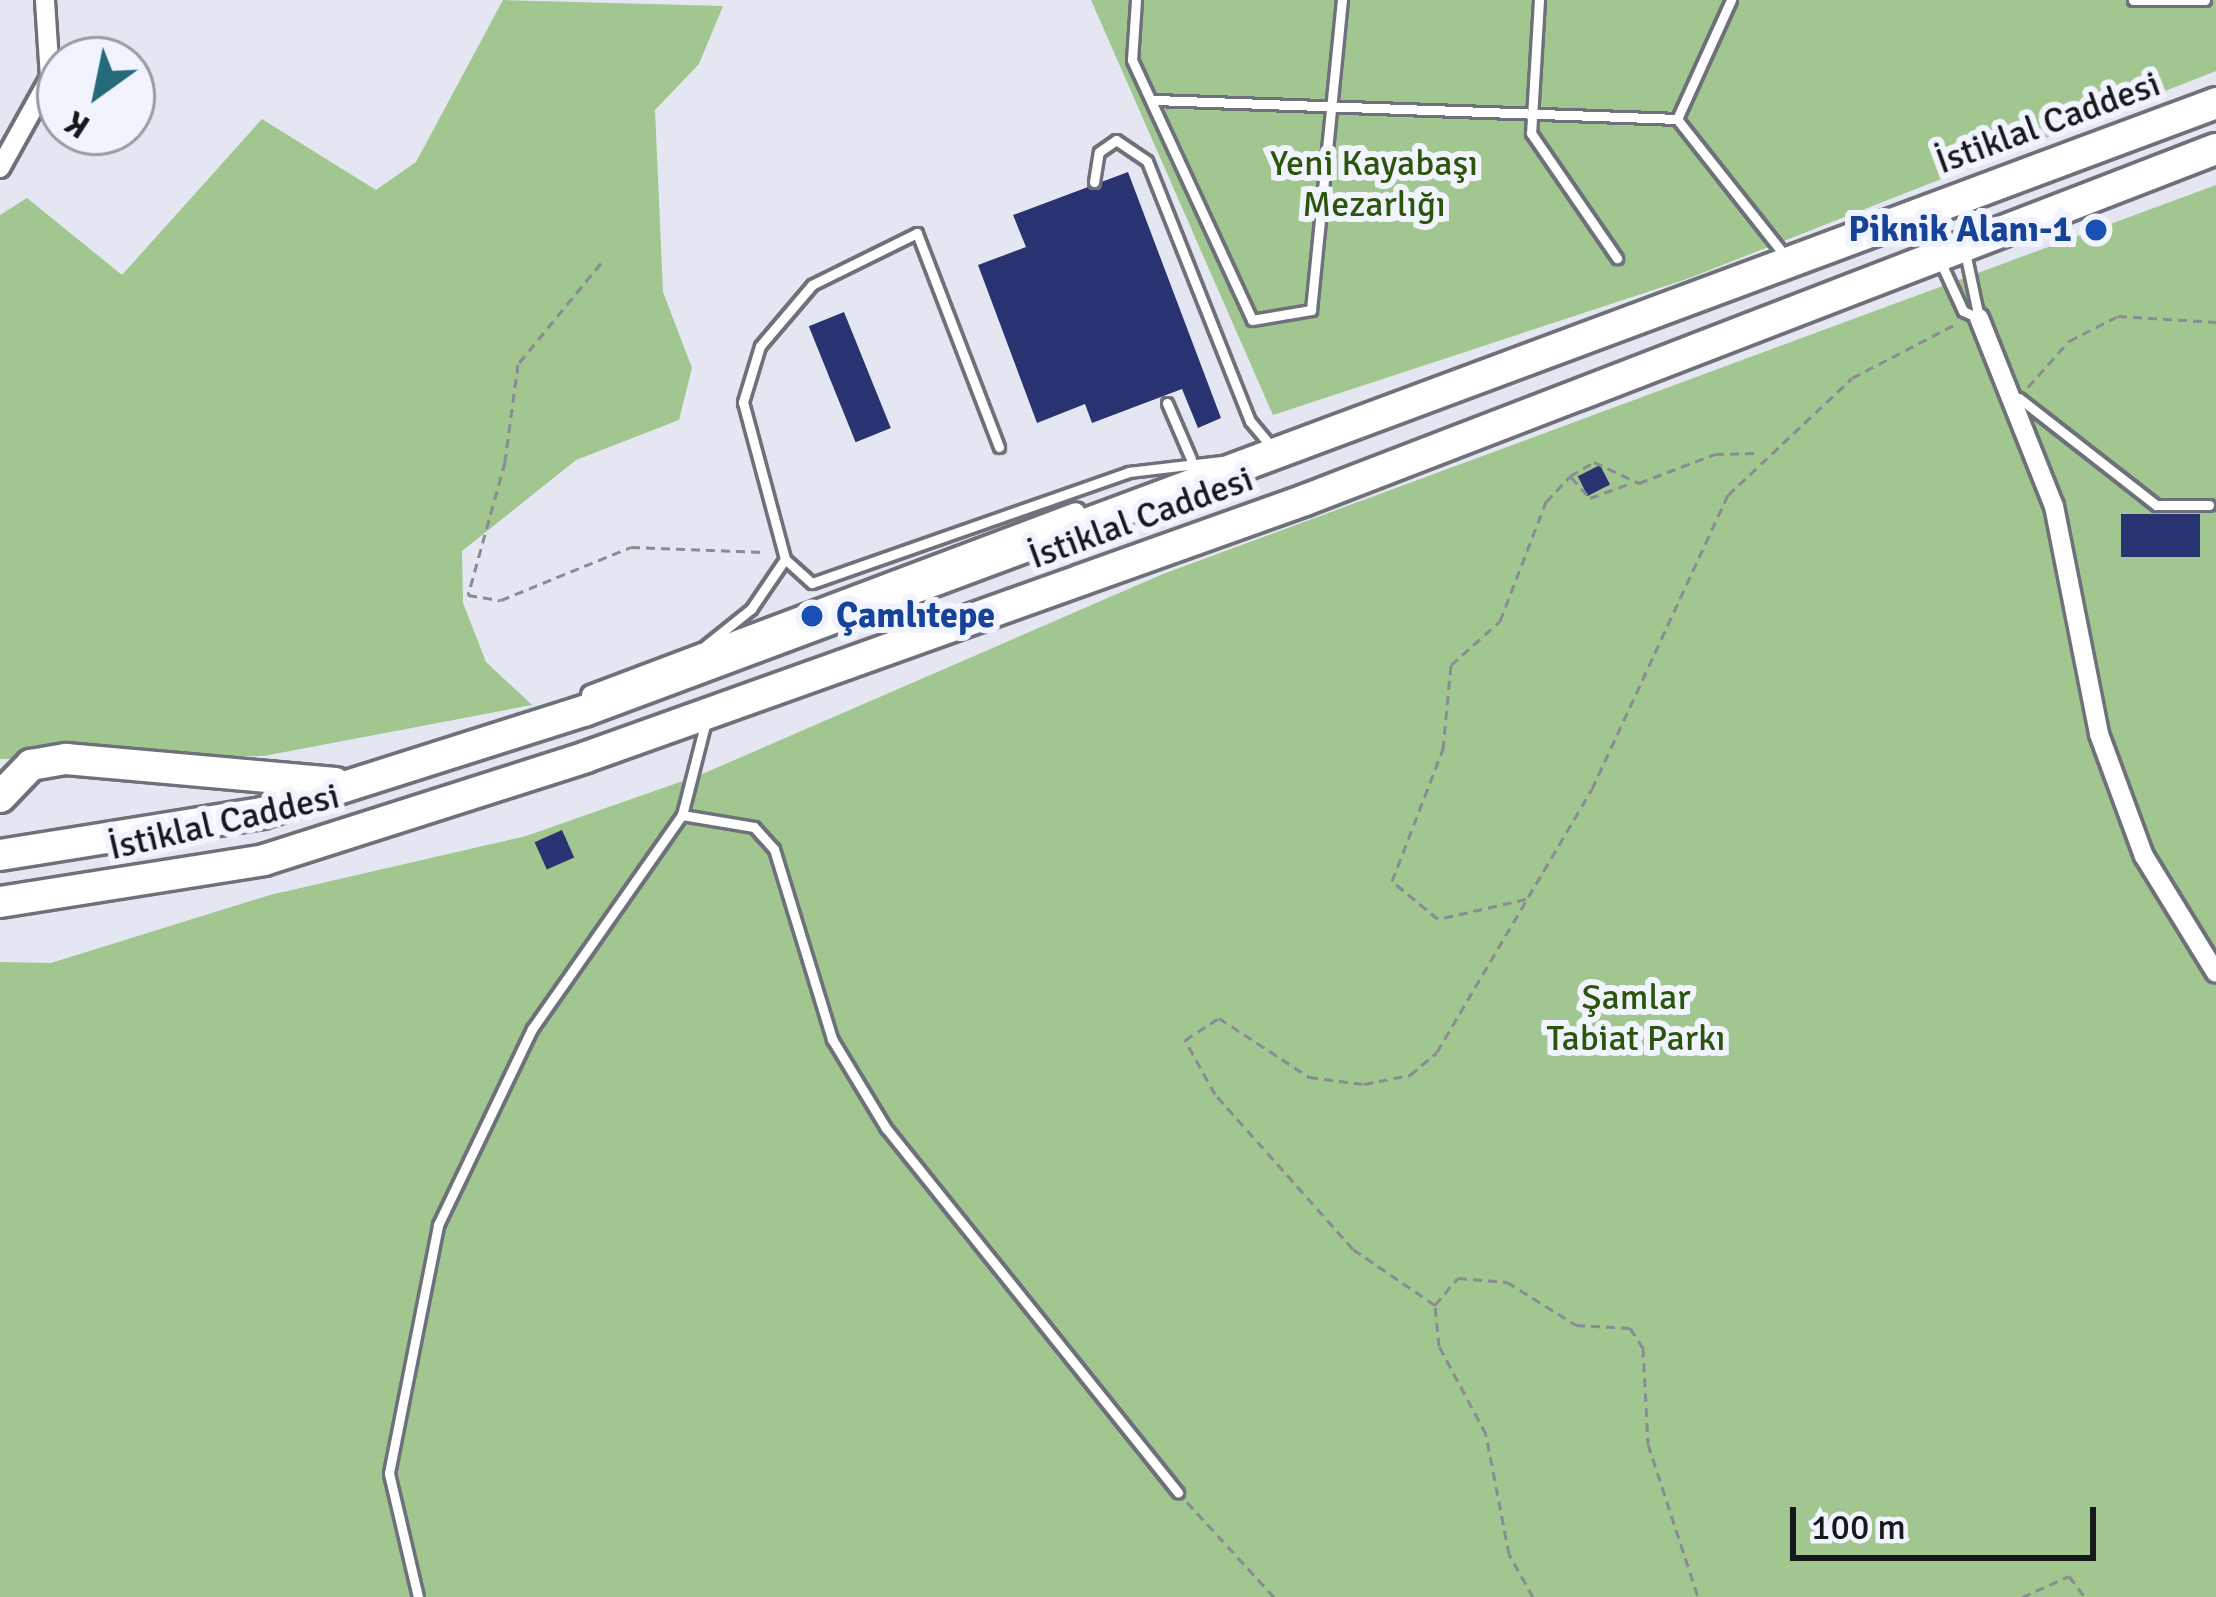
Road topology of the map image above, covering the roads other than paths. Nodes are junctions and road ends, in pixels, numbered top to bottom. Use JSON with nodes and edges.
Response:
{"nodes":[{"id":1,"x":45,"y":0,"type":"edge"},
{"id":2,"x":1136,"y":0,"type":"edge"},
{"id":3,"x":1342,"y":0,"type":"edge"},
{"id":4,"x":1539,"y":0,"type":"edge"},
{"id":5,"x":1731,"y":0,"type":"edge"},
{"id":6,"x":2133,"y":0,"type":"edge"},
{"id":7,"x":2205,"y":0,"type":"edge"},
{"id":8,"x":1155,"y":100,"type":"junction"},
{"id":9,"x":2216,"y":103,"type":"edge"},
{"id":10,"x":1331,"y":107,"type":"junction"},
{"id":11,"x":1532,"y":114,"type":"junction"},
{"id":12,"x":1677,"y":119,"type":"junction"},
{"id":13,"x":2216,"y":149,"type":"edge"},
{"id":14,"x":0,"y":168,"type":"edge"},
{"id":15,"x":1094,"y":182,"type":"dead end"},
{"id":16,"x":1952,"y":256,"type":"junction"},
{"id":17,"x":1617,"y":257,"type":"dead end"},
{"id":18,"x":1789,"y":261,"type":"junction"},
{"id":19,"x":1979,"y":318,"type":"junction"},
{"id":20,"x":2019,"y":398,"type":"junction"},
{"id":21,"x":1167,"y":404,"type":"dead end"},
{"id":22,"x":999,"y":447,"type":"dead end"},
{"id":23,"x":1288,"y":453,"type":"junction"},
{"id":24,"x":1191,"y":459,"type":"junction"},
{"id":25,"x":1234,"y":462,"type":"junction"},
{"id":26,"x":2209,"y":505,"type":"dead end"},
{"id":27,"x":785,"y":559,"type":"junction"},
{"id":28,"x":706,"y":645,"type":"junction"},
{"id":29,"x":706,"y":716,"type":"junction"},
{"id":30,"x":514,"y":733,"type":"junction"},
{"id":31,"x":353,"y":785,"type":"junction"},
{"id":32,"x":0,"y":797,"type":"edge"},
{"id":33,"x":682,"y":815,"type":"junction"},
{"id":34,"x":0,"y":855,"type":"edge"},
{"id":35,"x":2,"y":892,"type":"edge"},
{"id":36,"x":2216,"y":973,"type":"edge"},
{"id":37,"x":1178,"y":1492,"type":"road end"},
{"id":38,"x":418,"y":1597,"type":"edge"}],
"edges":[{"from":1,"to":14,"type":"street"},
{"from":2,"to":8,"type":"lane"},
{"from":3,"to":10,"type":"lane"},
{"from":4,"to":11,"type":"lane"},
{"from":5,"to":12,"type":"lane"},
{"from":6,"to":7,"type":"lane"},
{"from":8,"to":10,"type":"lane"},
{"from":8,"to":10,"type":"lane"},
{"from":9,"to":18,"type":"main road","name":"İstiklal Caddesi"},
{"from":10,"to":11,"type":"lane"},
{"from":11,"to":12,"type":"lane"},
{"from":11,"to":17,"type":"lane"},
{"from":12,"to":18,"type":"lane"},
{"from":13,"to":16,"type":"main road","name":"İstiklal Caddesi"},
{"from":15,"to":23,"type":"lane"},
{"from":16,"to":19,"type":"lane"},
{"from":16,"to":19,"type":"lane"},
{"from":16,"to":29,"type":"main road","name":"İstiklal Caddesi"},
{"from":18,"to":23,"type":"main road","name":"İstiklal Caddesi"},
{"from":19,"to":20,"type":"street"},
{"from":20,"to":26,"type":"lane"},
{"from":20,"to":36,"type":"street"},
{"from":21,"to":24,"type":"lane"},
{"from":22,"to":27,"type":"lane"},
{"from":23,"to":25,"type":"street"},
{"from":23,"to":30,"type":"main road","name":"İstiklal Caddesi"},
{"from":24,"to":25,"type":"lane"},
{"from":24,"to":27,"type":"lane"},
{"from":25,"to":28,"type":"street"},
{"from":27,"to":28,"type":"lane"},
{"from":28,"to":30,"type":"street"},
{"from":29,"to":33,"type":"lane"},
{"from":29,"to":35,"type":"main road","name":"İstiklal Caddesi"},
{"from":30,"to":31,"type":"main road","name":"İstiklal Caddesi"},
{"from":31,"to":32,"type":"main road"},
{"from":31,"to":34,"type":"main road","name":"İstiklal Caddesi"},
{"from":33,"to":37,"type":"lane"},
{"from":33,"to":38,"type":"lane"}]}
